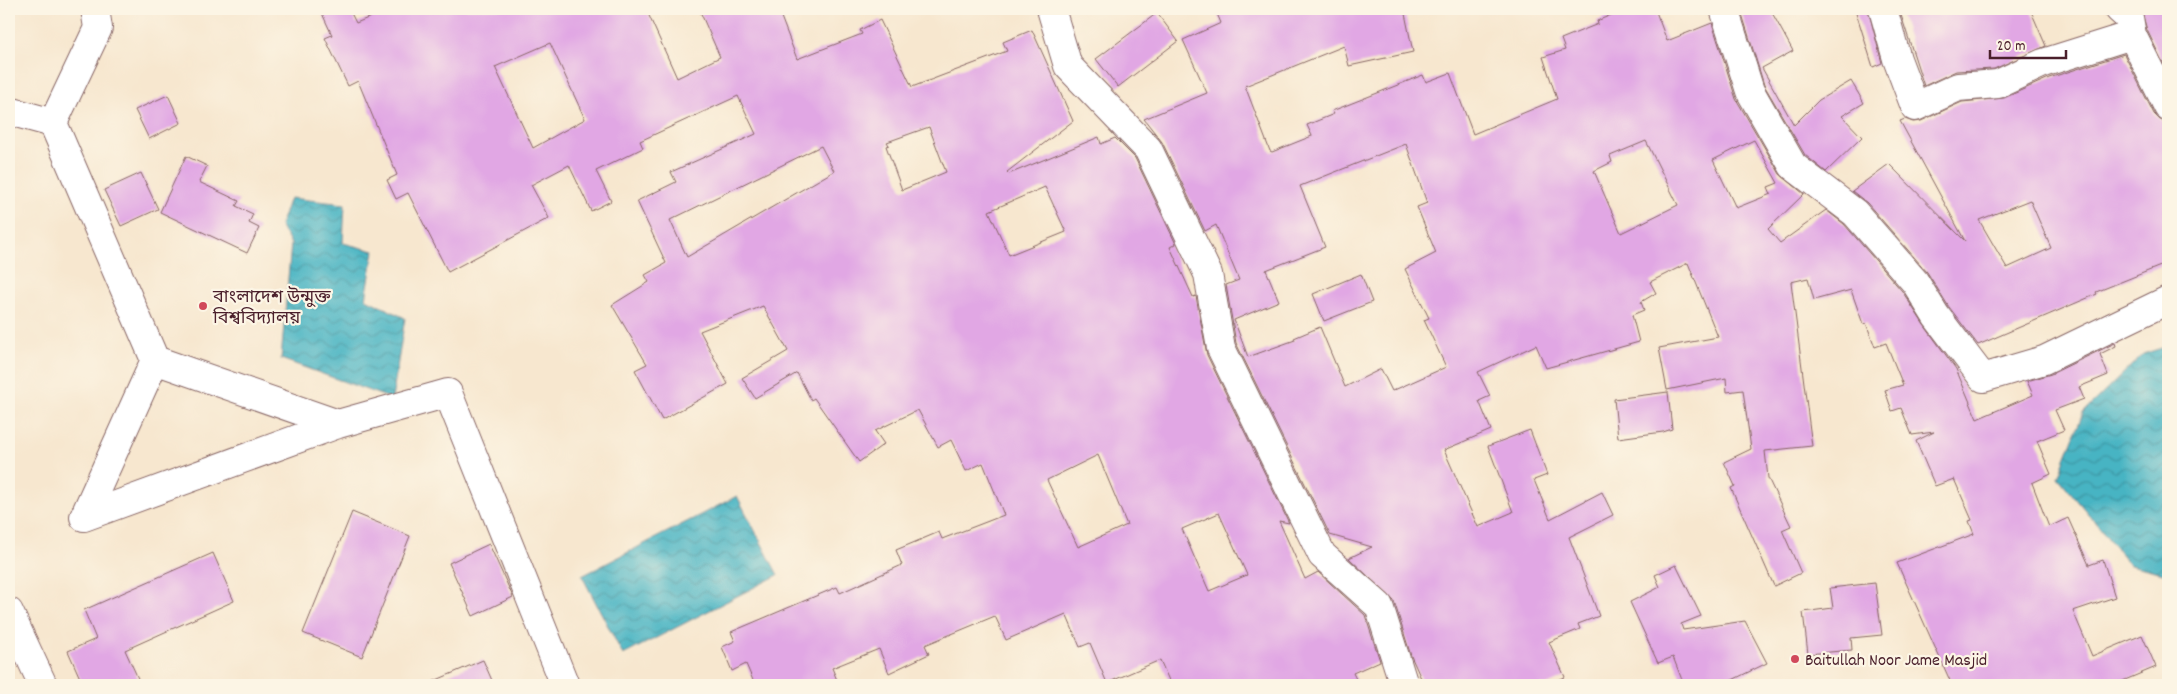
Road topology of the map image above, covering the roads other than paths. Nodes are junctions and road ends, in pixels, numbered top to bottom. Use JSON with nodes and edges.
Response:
{"nodes":[{"id":1,"x":95,"y":9,"type":"edge"},
{"id":2,"x":1051,"y":9,"type":"edge"},
{"id":3,"x":1724,"y":9,"type":"edge"},
{"id":4,"x":1883,"y":9,"type":"edge"},
{"id":5,"x":2119,"y":9,"type":"edge"},
{"id":6,"x":2132,"y":36,"type":"junction"},
{"id":7,"x":2168,"y":107,"type":"edge"},
{"id":8,"x":9,"y":111,"type":"edge"},
{"id":9,"x":53,"y":124,"type":"junction"},
{"id":10,"x":2168,"y":300,"type":"edge"},
{"id":11,"x":155,"y":360,"type":"junction"},
{"id":12,"x":338,"y":424,"type":"junction"},
{"id":13,"x":9,"y":612,"type":"edge"},
{"id":14,"x":43,"y":685,"type":"edge"},
{"id":15,"x":565,"y":685,"type":"edge"},
{"id":16,"x":1404,"y":685,"type":"edge"}],
"edges":[{"from":1,"to":9,"type":"street"},
{"from":2,"to":16,"type":"street"},
{"from":3,"to":10,"type":"street"},
{"from":4,"to":6,"type":"street"},
{"from":5,"to":6,"type":"street"},
{"from":6,"to":7,"type":"street"},
{"from":8,"to":9,"type":"street"},
{"from":9,"to":11,"type":"street"},
{"from":11,"to":12,"type":"street"},
{"from":11,"to":12,"type":"street"},
{"from":12,"to":15,"type":"street"},
{"from":13,"to":14,"type":"street"}]}
